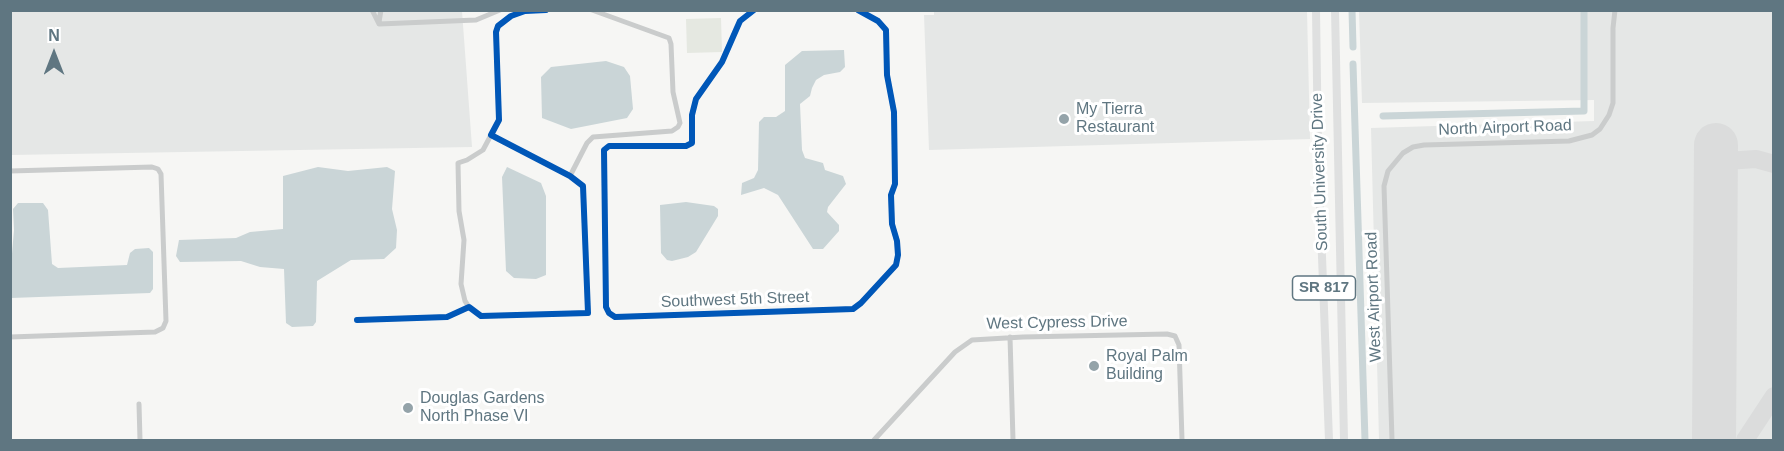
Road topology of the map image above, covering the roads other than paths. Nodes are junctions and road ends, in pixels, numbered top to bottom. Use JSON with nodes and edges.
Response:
{"nodes":[{"id":1,"x":372,"y":10,"type":"edge"},
{"id":2,"x":381,"y":10,"type":"edge"},
{"id":3,"x":500,"y":10,"type":"edge"},
{"id":4,"x":546,"y":10,"type":"edge"},
{"id":5,"x":592,"y":10,"type":"edge"},
{"id":6,"x":754,"y":10,"type":"edge"},
{"id":7,"x":858,"y":10,"type":"edge"},
{"id":8,"x":1316,"y":10,"type":"edge"},
{"id":9,"x":1335,"y":10,"type":"edge"},
{"id":10,"x":1615,"y":10,"type":"edge"},
{"id":11,"x":379,"y":24,"type":"junction"},
{"id":12,"x":491,"y":135,"type":"junction"},
{"id":13,"x":1398,"y":157,"type":"joint"},
{"id":14,"x":10,"y":171,"type":"edge"},
{"id":15,"x":570,"y":177,"type":"junction"},
{"id":16,"x":469,"y":308,"type":"junction"},
{"id":17,"x":357,"y":320,"type":"dead end"},
{"id":18,"x":10,"y":337,"type":"edge"},
{"id":19,"x":1010,"y":337,"type":"junction"},
{"id":20,"x":139,"y":404,"type":"dead end"},
{"id":21,"x":140,"y":441,"type":"edge"},
{"id":22,"x":874,"y":441,"type":"edge"},
{"id":23,"x":1013,"y":441,"type":"edge"},
{"id":24,"x":1182,"y":441,"type":"edge"},
{"id":25,"x":1329,"y":441,"type":"edge"},
{"id":26,"x":1344,"y":441,"type":"edge"},
{"id":27,"x":1392,"y":441,"type":"edge"}],
"edges":[{"from":1,"to":11,"type":"street"},
{"from":2,"to":11,"type":"street"},
{"from":3,"to":11,"type":"street"},
{"from":4,"to":12,"type":"street"},
{"from":5,"to":15,"type":"street"},
{"from":6,"to":7,"type":"street","name":"Southwest 5th Street"},
{"from":8,"to":25,"type":"main road","name":"South University Drive","number":"SR 817"},
{"from":9,"to":26,"type":"main road","name":"South University Drive","number":"SR 817"},
{"from":10,"to":13,"type":"street","name":"North Airport Road"},
{"from":12,"to":15,"type":"street"},
{"from":12,"to":16,"type":"street"},
{"from":13,"to":27,"type":"street","name":"West Airport Road"},
{"from":14,"to":18,"type":"street"},
{"from":15,"to":16,"type":"street"},
{"from":16,"to":17,"type":"street"},
{"from":19,"to":22,"type":"street","name":"West Cypress Drive"},
{"from":19,"to":23,"type":"street"},
{"from":19,"to":24,"type":"street","name":"West Cypress Drive"},
{"from":20,"to":21,"type":"street"}]}
